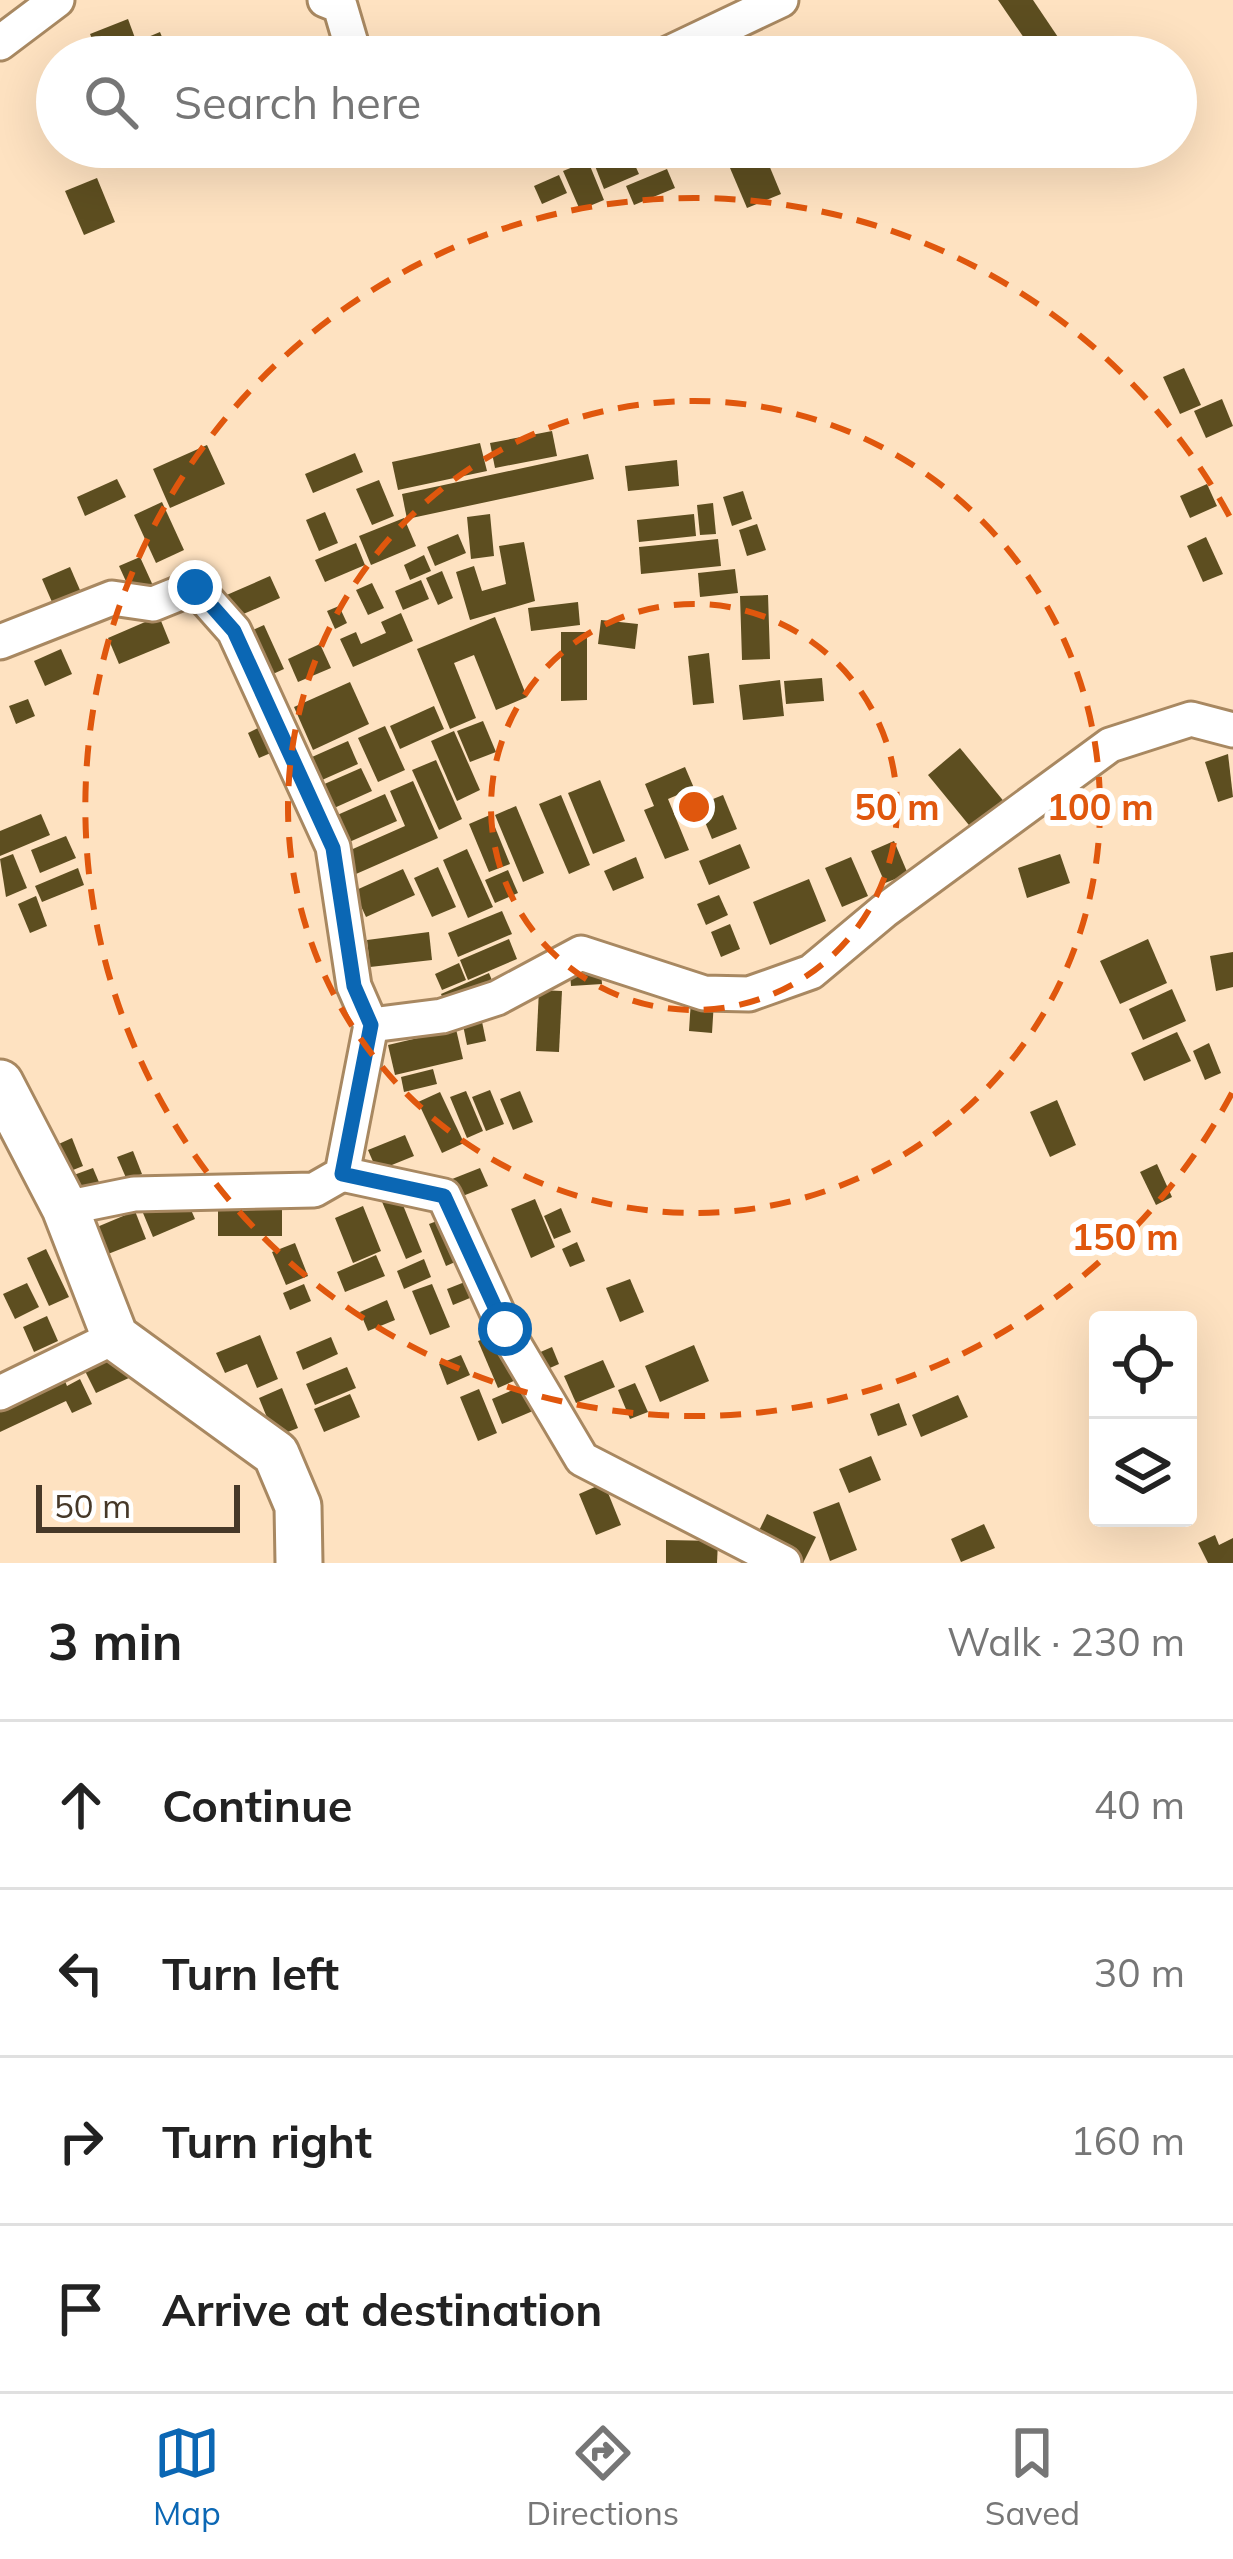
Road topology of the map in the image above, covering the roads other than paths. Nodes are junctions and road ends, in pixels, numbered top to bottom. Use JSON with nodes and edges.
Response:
{"nodes":[{"id":1,"x":57,"y":0,"type":"edge"},
{"id":2,"x":325,"y":0,"type":"edge"},
{"id":3,"x":781,"y":0,"type":"edge"},
{"id":4,"x":349,"y":36,"type":"edge"},
{"id":5,"x":705,"y":36,"type":"edge"},
{"id":6,"x":0,"y":43,"type":"edge"},
{"id":7,"x":0,"y":642,"type":"edge"},
{"id":8,"x":1233,"y":730,"type":"edge"},
{"id":9,"x":371,"y":1025,"type":"junction"},
{"id":10,"x":0,"y":1083,"type":"edge"},
{"id":11,"x":342,"y":1174,"type":"junction"},
{"id":12,"x":65,"y":1208,"type":"junction"},
{"id":13,"x":115,"y":1337,"type":"junction"},
{"id":14,"x":0,"y":1394,"type":"edge"},
{"id":15,"x":298,"y":1563,"type":"edge"},
{"id":16,"x":784,"y":1563,"type":"edge"}],
"edges":[{"from":1,"to":6,"type":"street"},
{"from":2,"to":4,"type":"street"},
{"from":3,"to":5,"type":"street"},
{"from":7,"to":9,"type":"street"},
{"from":8,"to":9,"type":"street"},
{"from":9,"to":11,"type":"street"},
{"from":10,"to":12,"type":"street"},
{"from":11,"to":12,"type":"street"},
{"from":11,"to":16,"type":"street"},
{"from":12,"to":13,"type":"street"},
{"from":13,"to":14,"type":"street"},
{"from":13,"to":15,"type":"street"}]}
